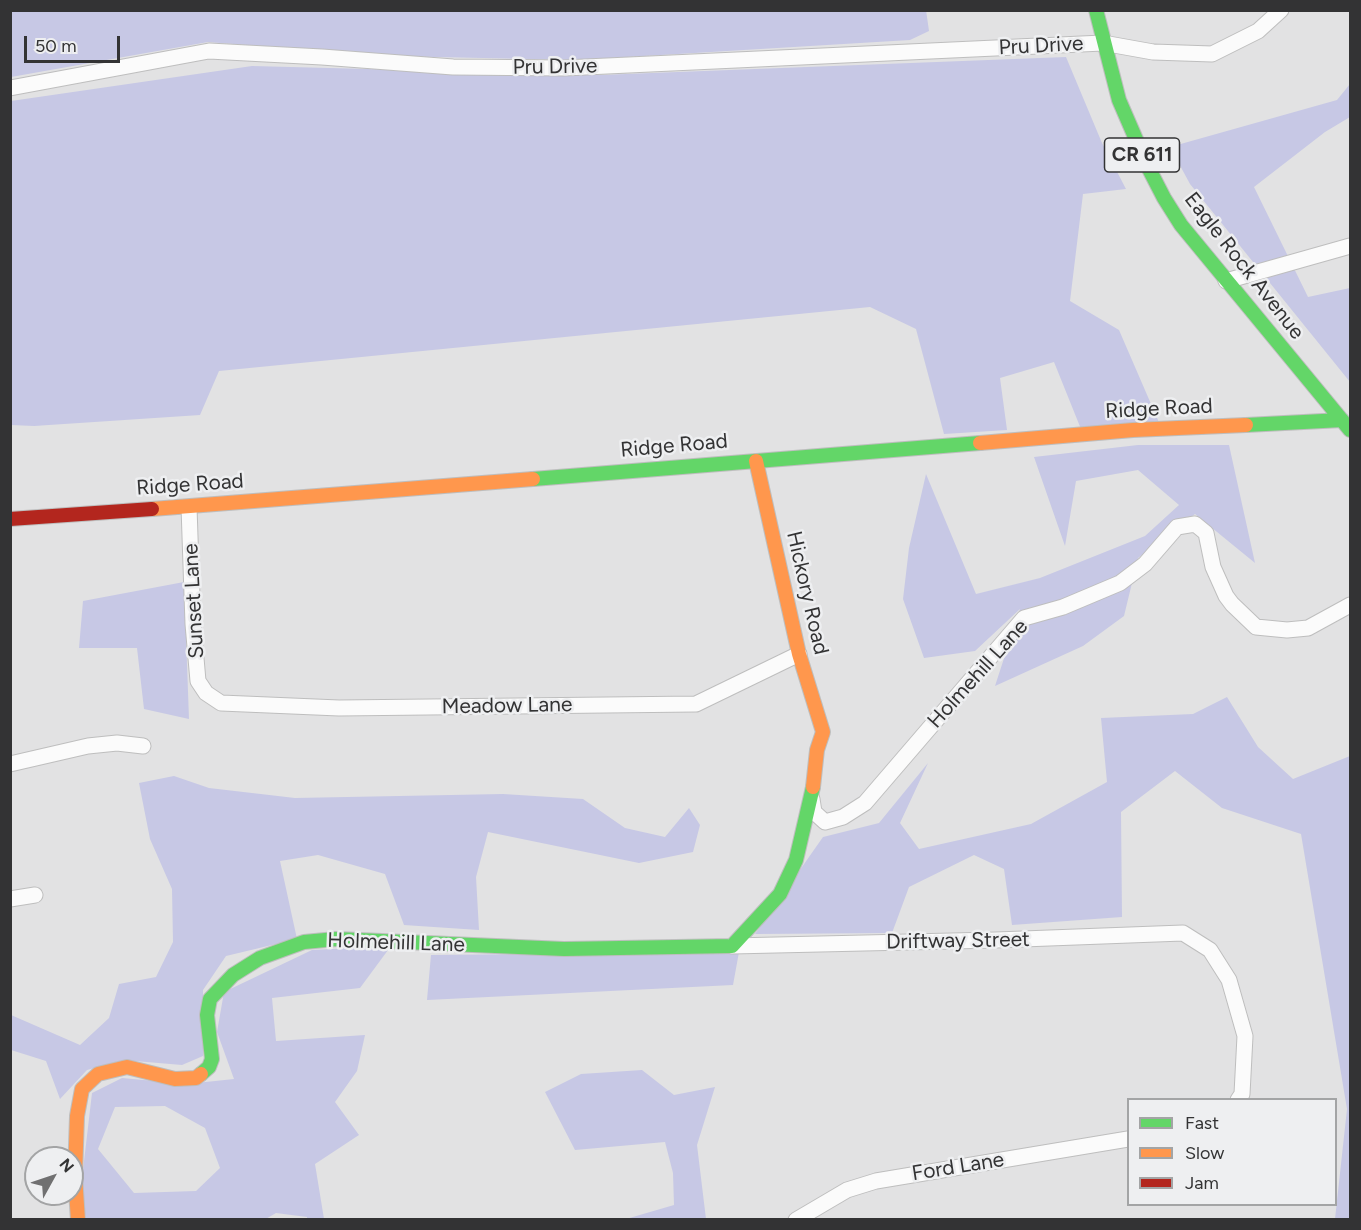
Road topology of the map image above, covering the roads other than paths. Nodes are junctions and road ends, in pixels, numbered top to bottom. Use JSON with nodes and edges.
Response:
{"nodes":[{"id":1,"x":1096,"y":10,"type":"edge"},
{"id":2,"x":1281,"y":10,"type":"edge"},
{"id":3,"x":1103,"y":43,"type":"junction"},
{"id":4,"x":10,"y":88,"type":"edge"},
{"id":5,"x":1350,"y":246,"type":"edge"},
{"id":6,"x":1226,"y":281,"type":"junction"},
{"id":7,"x":1346,"y":425,"type":"edge"},
{"id":8,"x":756,"y":461,"type":"junction"},
{"id":9,"x":189,"y":507,"type":"junction"},
{"id":10,"x":10,"y":519,"type":"edge"},
{"id":11,"x":1350,"y":605,"type":"edge"},
{"id":12,"x":799,"y":654,"type":"junction"},
{"id":13,"x":206,"y":693,"type":"joint"},
{"id":14,"x":143,"y":746,"type":"dead end"},
{"id":15,"x":10,"y":764,"type":"edge"},
{"id":16,"x":812,"y":799,"type":"junction"},
{"id":17,"x":35,"y":895,"type":"dead end"},
{"id":18,"x":10,"y":899,"type":"edge"},
{"id":19,"x":732,"y":946,"type":"junction"},
{"id":20,"x":1239,"y":1098,"type":"edge"},
{"id":21,"x":1127,"y":1139,"type":"edge"},
{"id":22,"x":801,"y":1219,"type":"edge"},
{"id":23,"x":78,"y":1220,"type":"edge"}],
"edges":[{"from":1,"to":3,"type":"street","name":"Eagle Rock Avenue","number":"CR 611"},
{"from":2,"to":3,"type":"street","name":"Pru Drive"},
{"from":3,"to":4,"type":"street","name":"Pru Drive"},
{"from":3,"to":6,"type":"street","name":"Eagle Rock Avenue","number":"CR 611"},
{"from":5,"to":6,"type":"street"},
{"from":6,"to":7,"type":"street","name":"Eagle Rock Avenue","number":"CR 611"},
{"from":7,"to":8,"type":"street","name":"Ridge Road"},
{"from":8,"to":9,"type":"street","name":"Ridge Road"},
{"from":8,"to":12,"type":"street","name":"Hickory Road"},
{"from":9,"to":10,"type":"street","name":"Ridge Road"},
{"from":9,"to":13,"type":"street","name":"Sunset Lane"},
{"from":11,"to":16,"type":"street","name":"Holmehill Lane"},
{"from":12,"to":13,"type":"street","name":"Meadow Lane"},
{"from":12,"to":16,"type":"street","name":"Hickory Road"},
{"from":14,"to":15,"type":"street"},
{"from":16,"to":19,"type":"street"},
{"from":17,"to":18,"type":"street"},
{"from":19,"to":20,"type":"street","name":"Driftway Street"},
{"from":19,"to":23,"type":"street","name":"Holmehill Lane"},
{"from":21,"to":22,"type":"street","name":"Ford Lane"}]}
